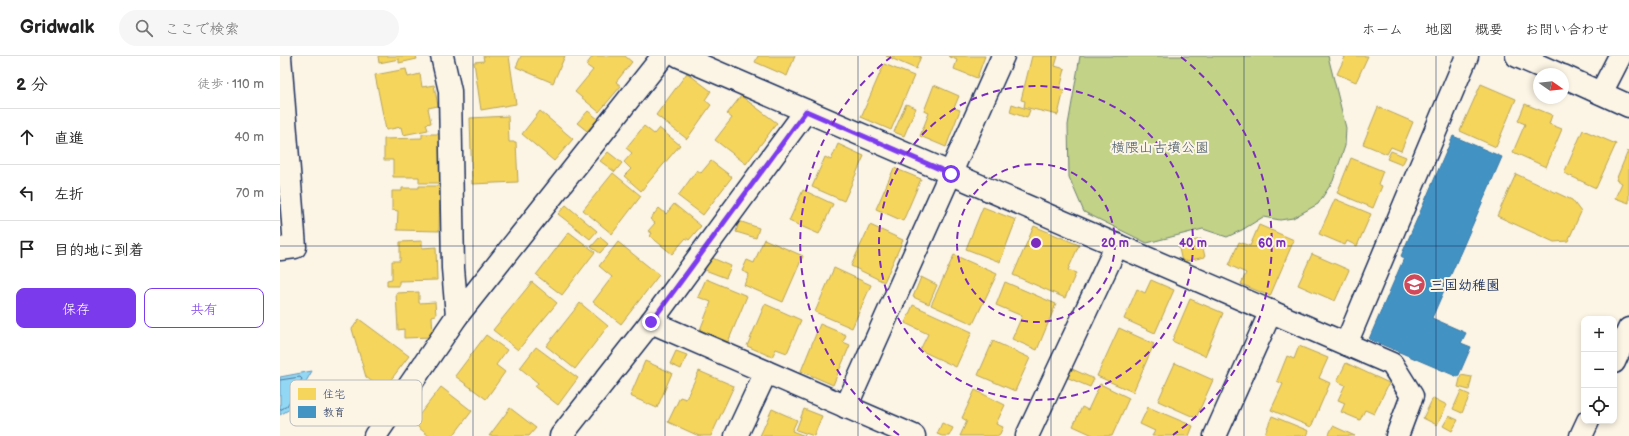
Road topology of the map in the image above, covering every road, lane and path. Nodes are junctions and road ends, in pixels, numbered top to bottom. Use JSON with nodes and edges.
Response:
{"nodes":[{"id":1,"x":442,"y":56,"type":"edge"},
{"id":2,"x":663,"y":56,"type":"edge"},
{"id":3,"x":679,"y":56,"type":"edge"},
{"id":4,"x":1003,"y":56,"type":"edge"},
{"id":5,"x":1466,"y":56,"type":"edge"},
{"id":6,"x":1517,"y":56,"type":"edge"},
{"id":7,"x":1620,"y":56,"type":"edge"},
{"id":8,"x":280,"y":57,"type":"edge"},
{"id":9,"x":1544,"y":68,"type":"edge"},
{"id":10,"x":1569,"y":79,"type":"edge"},
{"id":11,"x":1601,"y":93,"type":"junction"},
{"id":12,"x":1629,"y":106,"type":"edge"},
{"id":13,"x":806,"y":111,"type":"junction"},
{"id":14,"x":951,"y":174,"type":"junction"},
{"id":15,"x":1117,"y":245,"type":"junction"},
{"id":16,"x":280,"y":249,"type":"edge"},
{"id":17,"x":1271,"y":311,"type":"junction"},
{"id":18,"x":458,"y":316,"type":"junction"},
{"id":19,"x":651,"y":322,"type":"junction"},
{"id":20,"x":1629,"y":329,"type":"edge"},
{"id":21,"x":1346,"y":344,"type":"junction"},
{"id":22,"x":1617,"y":355,"type":"edge"},
{"id":23,"x":766,"y":372,"type":"junction"},
{"id":24,"x":414,"y":380,"type":"edge"},
{"id":25,"x":846,"y":407,"type":"junction"},
{"id":26,"x":1587,"y":424,"type":"edge"},
{"id":27,"x":382,"y":426,"type":"edge"},
{"id":28,"x":375,"y":436,"type":"edge"},
{"id":29,"x":561,"y":436,"type":"edge"},
{"id":30,"x":736,"y":436,"type":"edge"},
{"id":31,"x":914,"y":436,"type":"edge"},
{"id":32,"x":1027,"y":436,"type":"edge"},
{"id":33,"x":1215,"y":436,"type":"edge"},
{"id":34,"x":1397,"y":436,"type":"edge"},
{"id":35,"x":1581,"y":436,"type":"edge"}],
"edges":[{"from":1,"to":18,"type":"street"},
{"from":2,"to":18,"type":"street"},
{"from":3,"to":13,"type":"street"},
{"from":4,"to":14,"type":"street"},
{"from":5,"to":21,"type":"street"},
{"from":6,"to":9,"type":"street"},
{"from":7,"to":11,"type":"street"},
{"from":8,"to":16,"type":"street"},
{"from":10,"to":11,"type":"street"},
{"from":11,"to":12,"type":"street"},
{"from":13,"to":14,"type":"street"},
{"from":13,"to":19,"type":"street"},
{"from":14,"to":15,"type":"street"},
{"from":14,"to":25,"type":"street"},
{"from":15,"to":17,"type":"street"},
{"from":15,"to":32,"type":"street"},
{"from":17,"to":21,"type":"street"},
{"from":17,"to":33,"type":"street"},
{"from":18,"to":24,"type":"street"},
{"from":19,"to":23,"type":"street"},
{"from":19,"to":29,"type":"street"},
{"from":20,"to":22,"type":"street"},
{"from":21,"to":34,"type":"street"},
{"from":23,"to":25,"type":"street"},
{"from":23,"to":30,"type":"street"},
{"from":25,"to":31,"type":"street"},
{"from":26,"to":35,"type":"street"},
{"from":27,"to":28,"type":"street"}]}
